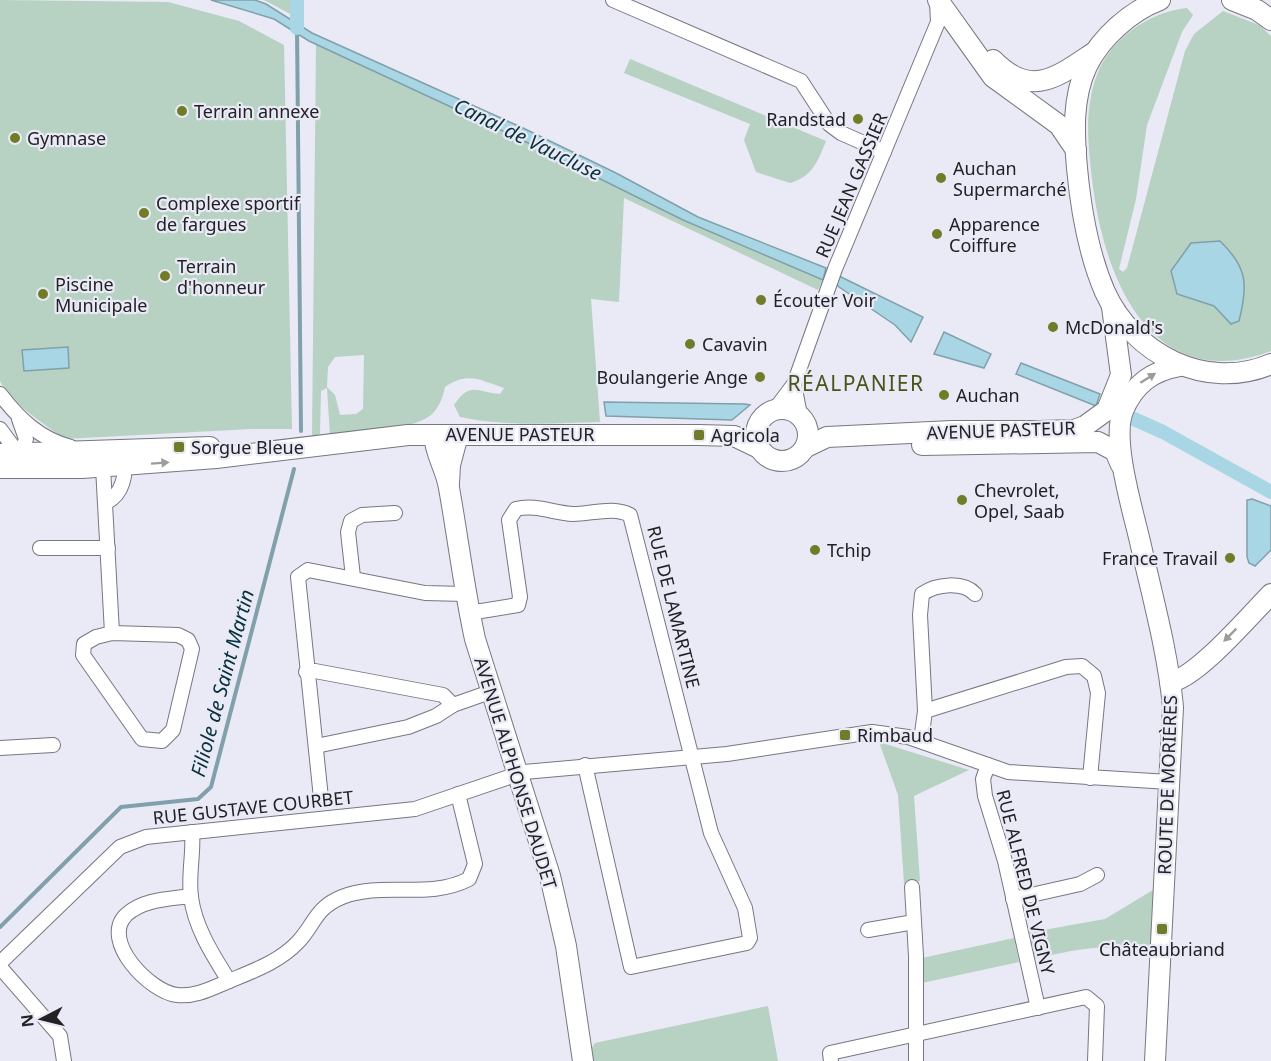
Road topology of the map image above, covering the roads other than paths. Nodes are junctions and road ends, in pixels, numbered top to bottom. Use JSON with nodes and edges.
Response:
{"nodes":[{"id":1,"x":613,"y":0,"type":"edge"},
{"id":2,"x":937,"y":0,"type":"edge"},
{"id":3,"x":950,"y":0,"type":"edge"},
{"id":4,"x":1160,"y":0,"type":"edge"},
{"id":5,"x":1232,"y":0,"type":"edge"},
{"id":6,"x":1271,"y":20,"type":"edge"},
{"id":7,"x":1095,"y":51,"type":"junction"},
{"id":8,"x":1076,"y":150,"type":"junction"},
{"id":9,"x":884,"y":152,"type":"junction"},
{"id":10,"x":1111,"y":304,"type":"junction"},
{"id":11,"x":1180,"y":366,"type":"junction"},
{"id":12,"x":1268,"y":367,"type":"edge"},
{"id":13,"x":794,"y":384,"type":"junction"},
{"id":14,"x":0,"y":394,"type":"edge"},
{"id":15,"x":776,"y":408,"type":"junction"},
{"id":16,"x":1122,"y":412,"type":"junction"},
{"id":17,"x":19,"y":418,"type":"junction"},
{"id":18,"x":803,"y":420,"type":"junction"},
{"id":19,"x":758,"y":424,"type":"junction"},
{"id":20,"x":0,"y":429,"type":"edge"},
{"id":21,"x":434,"y":435,"type":"junction"},
{"id":22,"x":458,"y":435,"type":"junction"},
{"id":23,"x":734,"y":436,"type":"junction"},
{"id":24,"x":827,"y":437,"type":"junction"},
{"id":25,"x":852,"y":437,"type":"junction"},
{"id":26,"x":1089,"y":441,"type":"junction"},
{"id":27,"x":806,"y":447,"type":"junction"},
{"id":28,"x":759,"y":448,"type":"junction"},
{"id":29,"x":15,"y":454,"type":"edge"},
{"id":30,"x":107,"y":455,"type":"junction"},
{"id":31,"x":0,"y":467,"type":"edge"},
{"id":32,"x":39,"y":468,"type":"junction"},
{"id":33,"x":1124,"y":472,"type":"junction"},
{"id":34,"x":448,"y":485,"type":"junction"},
{"id":35,"x":107,"y":502,"type":"junction"},
{"id":36,"x":395,"y":513,"type":"dead end"},
{"id":37,"x":40,"y":548,"type":"dead end"},
{"id":38,"x":108,"y":548,"type":"junction"},
{"id":39,"x":353,"y":577,"type":"junction"},
{"id":40,"x":975,"y":594,"type":"dead end"},
{"id":41,"x":1271,"y":594,"type":"edge"},
{"id":42,"x":467,"y":604,"type":"junction"},
{"id":43,"x":112,"y":633,"type":"junction"},
{"id":44,"x":306,"y":672,"type":"junction"},
{"id":45,"x":1170,"y":682,"type":"junction"},
{"id":46,"x":490,"y":692,"type":"junction"},
{"id":47,"x":453,"y":705,"type":"junction"},
{"id":48,"x":925,"y":711,"type":"junction"},
{"id":49,"x":921,"y":741,"type":"junction"},
{"id":50,"x":53,"y":745,"type":"dead end"},
{"id":51,"x":316,"y":746,"type":"junction"},
{"id":52,"x":0,"y":748,"type":"edge"},
{"id":53,"x":694,"y":756,"type":"junction"},
{"id":54,"x":585,"y":765,"type":"junction"},
{"id":55,"x":988,"y":765,"type":"junction"},
{"id":56,"x":517,"y":773,"type":"junction"},
{"id":57,"x":1090,"y":778,"type":"junction"},
{"id":58,"x":1169,"y":782,"type":"junction"},
{"id":59,"x":458,"y":794,"type":"junction"},
{"id":60,"x":321,"y":798,"type":"dead end"},
{"id":61,"x":192,"y":832,"type":"junction"},
{"id":62,"x":1097,"y":876,"type":"dead end"},
{"id":63,"x":912,"y":887,"type":"dead end"},
{"id":64,"x":191,"y":896,"type":"junction"},
{"id":65,"x":1013,"y":899,"type":"junction"},
{"id":66,"x":914,"y":921,"type":"junction"},
{"id":67,"x":868,"y":930,"type":"dead end"},
{"id":68,"x":0,"y":965,"type":"edge"},
{"id":69,"x":230,"y":981,"type":"junction"},
{"id":70,"x":1038,"y":1008,"type":"junction"},
{"id":71,"x":915,"y":1035,"type":"junction"},
{"id":72,"x":64,"y":1061,"type":"edge"},
{"id":73,"x":583,"y":1061,"type":"edge"},
{"id":74,"x":831,"y":1061,"type":"edge"},
{"id":75,"x":916,"y":1061,"type":"edge"},
{"id":76,"x":1095,"y":1061,"type":"edge"},
{"id":77,"x":1155,"y":1061,"type":"edge"}],
"edges":[{"from":1,"to":9,"type":"street"},
{"from":2,"to":8,"type":"main road"},
{"from":2,"to":9,"type":"street","name":"RUE JEAN GASSIER"},
{"from":3,"to":7,"type":"main road"},
{"from":4,"to":7,"type":"main road"},
{"from":5,"to":6,"type":"main road"},
{"from":7,"to":8,"type":"main road"},
{"from":8,"to":10,"type":"main road"},
{"from":9,"to":13,"type":"street","name":"RUE JEAN GASSIER"},
{"from":10,"to":11,"type":"main road"},
{"from":10,"to":25,"type":"main road","name":"AVENUE PASTEUR"},
{"from":11,"to":12,"type":"main road"},
{"from":16,"to":11,"type":"main road","name":"ROUTE DE MORIÈRES","one_way":true},
{"from":13,"to":15,"type":"street","name":"RUE JEAN GASSIER"},
{"from":13,"to":18,"type":"street","name":"RUE JEAN GASSIER"},
{"from":14,"to":17,"type":"street"},
{"from":15,"to":18,"type":"main road"},
{"from":15,"to":19,"type":"main road"},
{"from":16,"to":26,"type":"main road","name":"AVENUE PASTEUR"},
{"from":16,"to":33,"type":"main road","name":"ROUTE DE MORIÈRES"},
{"from":17,"to":29,"type":"street"},
{"from":17,"to":30,"type":"street"},
{"from":18,"to":24,"type":"main road"},
{"from":18,"to":27,"type":"main road"},
{"from":19,"to":23,"type":"main road","name":"AVENUE PASTEUR"},
{"from":19,"to":28,"type":"main road"},
{"from":20,"to":29,"type":"street"},
{"from":21,"to":22,"type":"main road","name":"AVENUE PASTEUR"},
{"from":21,"to":30,"type":"main road","name":"AVENUE PASTEUR"},
{"from":21,"to":34,"type":"main road","name":"AVENUE ALPHONSE DAUDET"},
{"from":22,"to":23,"type":"main road","name":"AVENUE PASTEUR"},
{"from":22,"to":34,"type":"main road","name":"AVENUE ALPHONSE DAUDET"},
{"from":23,"to":28,"type":"main road","name":"AVENUE PASTEUR"},
{"from":24,"to":25,"type":"main road","name":"AVENUE PASTEUR"},
{"from":24,"to":27,"type":"main road","name":"AVENUE PASTEUR"},
{"from":25,"to":26,"type":"main road","name":"AVENUE PASTEUR"},
{"from":26,"to":33,"type":"main road","name":"AVENUE PASTEUR"},
{"from":27,"to":28,"type":"main road"},
{"from":29,"to":30,"type":"main road","name":"AVENUE PASTEUR"},
{"from":29,"to":31,"type":"street"},
{"from":29,"to":32,"type":"street"},
{"from":30,"to":32,"type":"main road","name":"AVENUE PASTEUR"},
{"from":30,"to":35,"type":"street"},
{"from":30,"to":35,"type":"street"},
{"from":31,"to":32,"type":"main road","name":"AVENUE PASTEUR"},
{"from":33,"to":45,"type":"main road","name":"ROUTE DE MORIÈRES"},
{"from":34,"to":42,"type":"main road","name":"AVENUE ALPHONSE DAUDET"},
{"from":35,"to":38,"type":"street"},
{"from":36,"to":39,"type":"street"},
{"from":37,"to":38,"type":"street"},
{"from":38,"to":43,"type":"street"},
{"from":39,"to":42,"type":"street"},
{"from":39,"to":44,"type":"street"},
{"from":40,"to":48,"type":"street"},
{"from":41,"to":45,"type":"main road","one_way":true},
{"from":42,"to":46,"type":"main road","name":"AVENUE ALPHONSE DAUDET"},
{"from":42,"to":53,"type":"street","name":"RUE DE LAMARTINE"},
{"from":43,"to":43,"type":"street"},
{"from":44,"to":47,"type":"street"},
{"from":44,"to":51,"type":"street"},
{"from":45,"to":58,"type":"main road","name":"ROUTE DE MORIÈRES"},
{"from":46,"to":47,"type":"street"},
{"from":46,"to":56,"type":"main road","name":"AVENUE ALPHONSE DAUDET"},
{"from":47,"to":51,"type":"street"},
{"from":48,"to":49,"type":"street"},
{"from":48,"to":57,"type":"street"},
{"from":49,"to":53,"type":"street","name":"RUE GUSTAVE COURBET"},
{"from":49,"to":55,"type":"street","name":"RUE GUSTAVE COURBET"},
{"from":50,"to":52,"type":"street"},
{"from":51,"to":60,"type":"street"},
{"from":53,"to":54,"type":"street","name":"RUE GUSTAVE COURBET"},
{"from":53,"to":54,"type":"street"},
{"from":54,"to":56,"type":"street","name":"RUE GUSTAVE COURBET"},
{"from":55,"to":57,"type":"street","name":"RUE GUSTAVE COURBET"},
{"from":55,"to":65,"type":"street","name":"RUE ALFRED DE VIGNY"},
{"from":56,"to":59,"type":"street","name":"RUE GUSTAVE COURBET"},
{"from":56,"to":73,"type":"main road","name":"AVENUE ALPHONSE DAUDET"},
{"from":57,"to":58,"type":"street","name":"RUE GUSTAVE COURBET"},
{"from":58,"to":77,"type":"main road","name":"ROUTE DE MORIÈRES"},
{"from":59,"to":61,"type":"street","name":"RUE GUSTAVE COURBET"},
{"from":59,"to":69,"type":"street"},
{"from":61,"to":64,"type":"street"},
{"from":61,"to":68,"type":"street","name":"RUE GUSTAVE COURBET"},
{"from":62,"to":65,"type":"street"},
{"from":63,"to":66,"type":"street"},
{"from":64,"to":69,"type":"street"},
{"from":64,"to":69,"type":"street"},
{"from":65,"to":70,"type":"street","name":"RUE ALFRED DE VIGNY"},
{"from":66,"to":67,"type":"street"},
{"from":66,"to":71,"type":"street"},
{"from":68,"to":72,"type":"street"},
{"from":70,"to":71,"type":"street"},
{"from":70,"to":76,"type":"street"},
{"from":71,"to":74,"type":"street"},
{"from":71,"to":75,"type":"street"}]}
